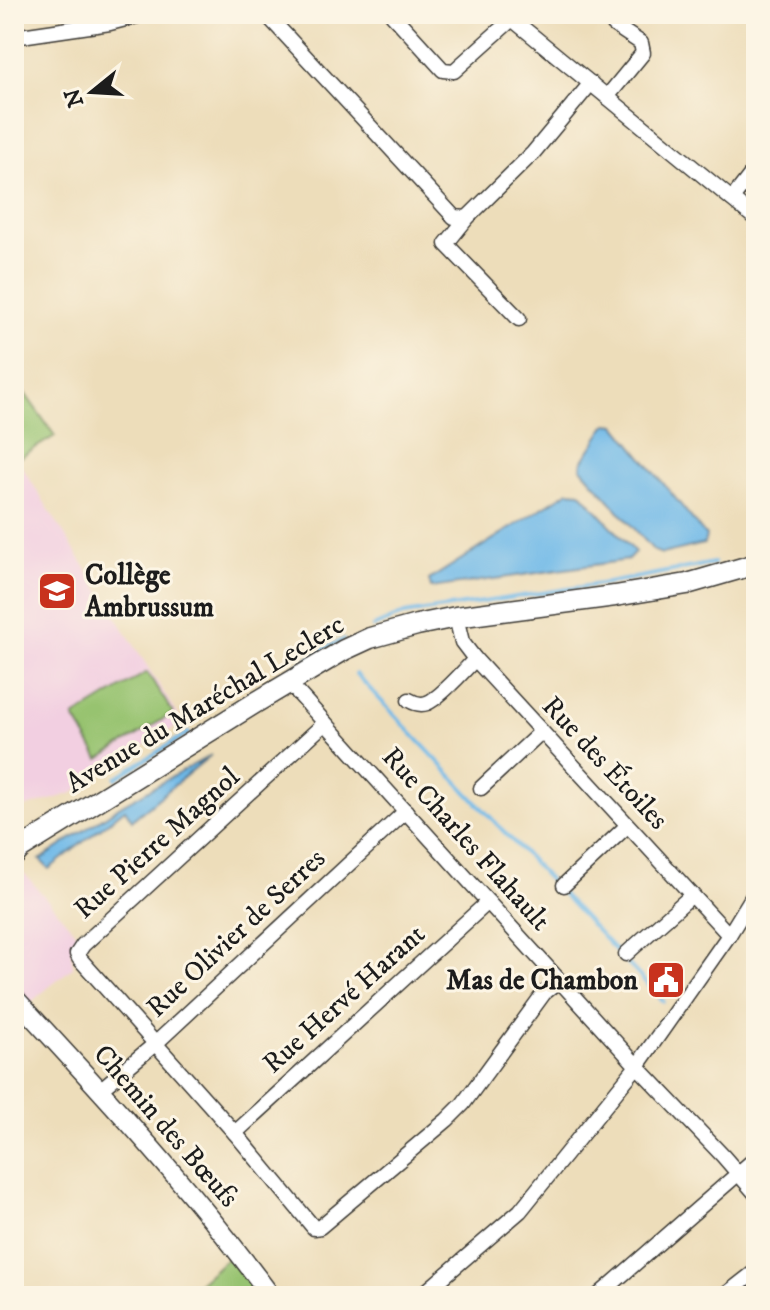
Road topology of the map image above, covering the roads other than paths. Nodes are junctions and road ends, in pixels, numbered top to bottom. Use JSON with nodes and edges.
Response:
{"nodes":[{"id":1,"x":145,"y":14,"type":"edge"},
{"id":2,"x":266,"y":14,"type":"edge"},
{"id":3,"x":392,"y":14,"type":"edge"},
{"id":4,"x":509,"y":17,"type":"edge"},
{"id":5,"x":614,"y":25,"type":"dead end"},
{"id":6,"x":14,"y":37,"type":"edge"},
{"id":7,"x":591,"y":83,"type":"junction"},
{"id":8,"x":607,"y":97,"type":"junction"},
{"id":9,"x":756,"y":168,"type":"edge"},
{"id":10,"x":732,"y":199,"type":"junction"},
{"id":11,"x":467,"y":218,"type":"junction"},
{"id":12,"x":756,"y":219,"type":"edge"},
{"id":13,"x":519,"y":319,"type":"dead end"},
{"id":14,"x":756,"y":564,"type":"edge"},
{"id":15,"x":456,"y":617,"type":"junction"},
{"id":16,"x":475,"y":659,"type":"junction"},
{"id":17,"x":289,"y":683,"type":"junction"},
{"id":18,"x":409,"y":700,"type":"dead end"},
{"id":19,"x":325,"y":723,"type":"junction"},
{"id":20,"x":541,"y":732,"type":"junction"},
{"id":21,"x":481,"y":788,"type":"dead end"},
{"id":22,"x":406,"y":811,"type":"junction"},
{"id":23,"x":627,"y":826,"type":"junction"},
{"id":24,"x":16,"y":852,"type":"edge"},
{"id":25,"x":564,"y":885,"type":"dead end"},
{"id":26,"x":756,"y":891,"type":"edge"},
{"id":27,"x":692,"y":895,"type":"junction"},
{"id":28,"x":488,"y":902,"type":"junction"},
{"id":29,"x":729,"y":935,"type":"junction"},
{"id":30,"x":626,"y":954,"type":"dead end"},
{"id":31,"x":559,"y":981,"type":"junction"},
{"id":32,"x":14,"y":997,"type":"edge"},
{"id":33,"x":155,"y":1044,"type":"junction"},
{"id":34,"x":637,"y":1066,"type":"junction"},
{"id":35,"x":100,"y":1090,"type":"junction"},
{"id":36,"x":235,"y":1133,"type":"junction"},
{"id":37,"x":756,"y":1158,"type":"edge"},
{"id":38,"x":738,"y":1173,"type":"junction"},
{"id":39,"x":756,"y":1194,"type":"edge"},
{"id":40,"x":756,"y":1271,"type":"edge"},
{"id":41,"x":271,"y":1296,"type":"edge"},
{"id":42,"x":421,"y":1296,"type":"edge"},
{"id":43,"x":598,"y":1296,"type":"edge"},
{"id":44,"x":724,"y":1296,"type":"edge"}],
"edges":[{"from":1,"to":6,"type":"street"},
{"from":2,"to":11,"type":"street"},
{"from":3,"to":4,"type":"street"},
{"from":4,"to":7,"type":"street"},
{"from":5,"to":8,"type":"street"},
{"from":7,"to":8,"type":"street"},
{"from":7,"to":11,"type":"street"},
{"from":8,"to":10,"type":"street"},
{"from":9,"to":10,"type":"street"},
{"from":10,"to":12,"type":"street"},
{"from":11,"to":13,"type":"street"},
{"from":14,"to":15,"type":"main road","name":"Avenue du Maréchal Leclerc"},
{"from":15,"to":16,"type":"street","name":"Rue des Étoiles"},
{"from":15,"to":17,"type":"main road","name":"Avenue du Maréchal Leclerc"},
{"from":16,"to":18,"type":"street"},
{"from":16,"to":20,"type":"street","name":"Rue des Étoiles"},
{"from":17,"to":19,"type":"street","name":"Rue Charles Flahault"},
{"from":17,"to":24,"type":"main road","name":"Avenue du Maréchal Leclerc"},
{"from":19,"to":22,"type":"street","name":"Rue Charles Flahault"},
{"from":19,"to":33,"type":"street","name":"Rue Pierre Magnol"},
{"from":20,"to":21,"type":"street"},
{"from":20,"to":23,"type":"street","name":"Rue des Étoiles"},
{"from":22,"to":28,"type":"street","name":"Rue Charles Flahault"},
{"from":22,"to":33,"type":"street","name":"Rue Olivier de Serres"},
{"from":23,"to":25,"type":"street"},
{"from":23,"to":27,"type":"street","name":"Rue des Étoiles"},
{"from":26,"to":29,"type":"street"},
{"from":27,"to":29,"type":"street","name":"Rue des Étoiles"},
{"from":27,"to":30,"type":"street"},
{"from":28,"to":31,"type":"street","name":"Rue Charles Flahault"},
{"from":28,"to":36,"type":"street","name":"Rue Hervé Harant"},
{"from":29,"to":34,"type":"street"},
{"from":31,"to":34,"type":"street","name":"Rue Charles Flahault"},
{"from":31,"to":36,"type":"street"},
{"from":32,"to":35,"type":"street","name":"Chemin des Bœufs"},
{"from":33,"to":35,"type":"street","name":"Rue Olivier de Serres"},
{"from":33,"to":36,"type":"street"},
{"from":34,"to":38,"type":"street","name":"Rue Charles Flahault"},
{"from":34,"to":42,"type":"street"},
{"from":35,"to":41,"type":"street","name":"Chemin des Bœufs"},
{"from":37,"to":38,"type":"street"},
{"from":38,"to":39,"type":"street","name":"Rue Charles Flahault"},
{"from":38,"to":43,"type":"street"},
{"from":40,"to":44,"type":"street"}]}
